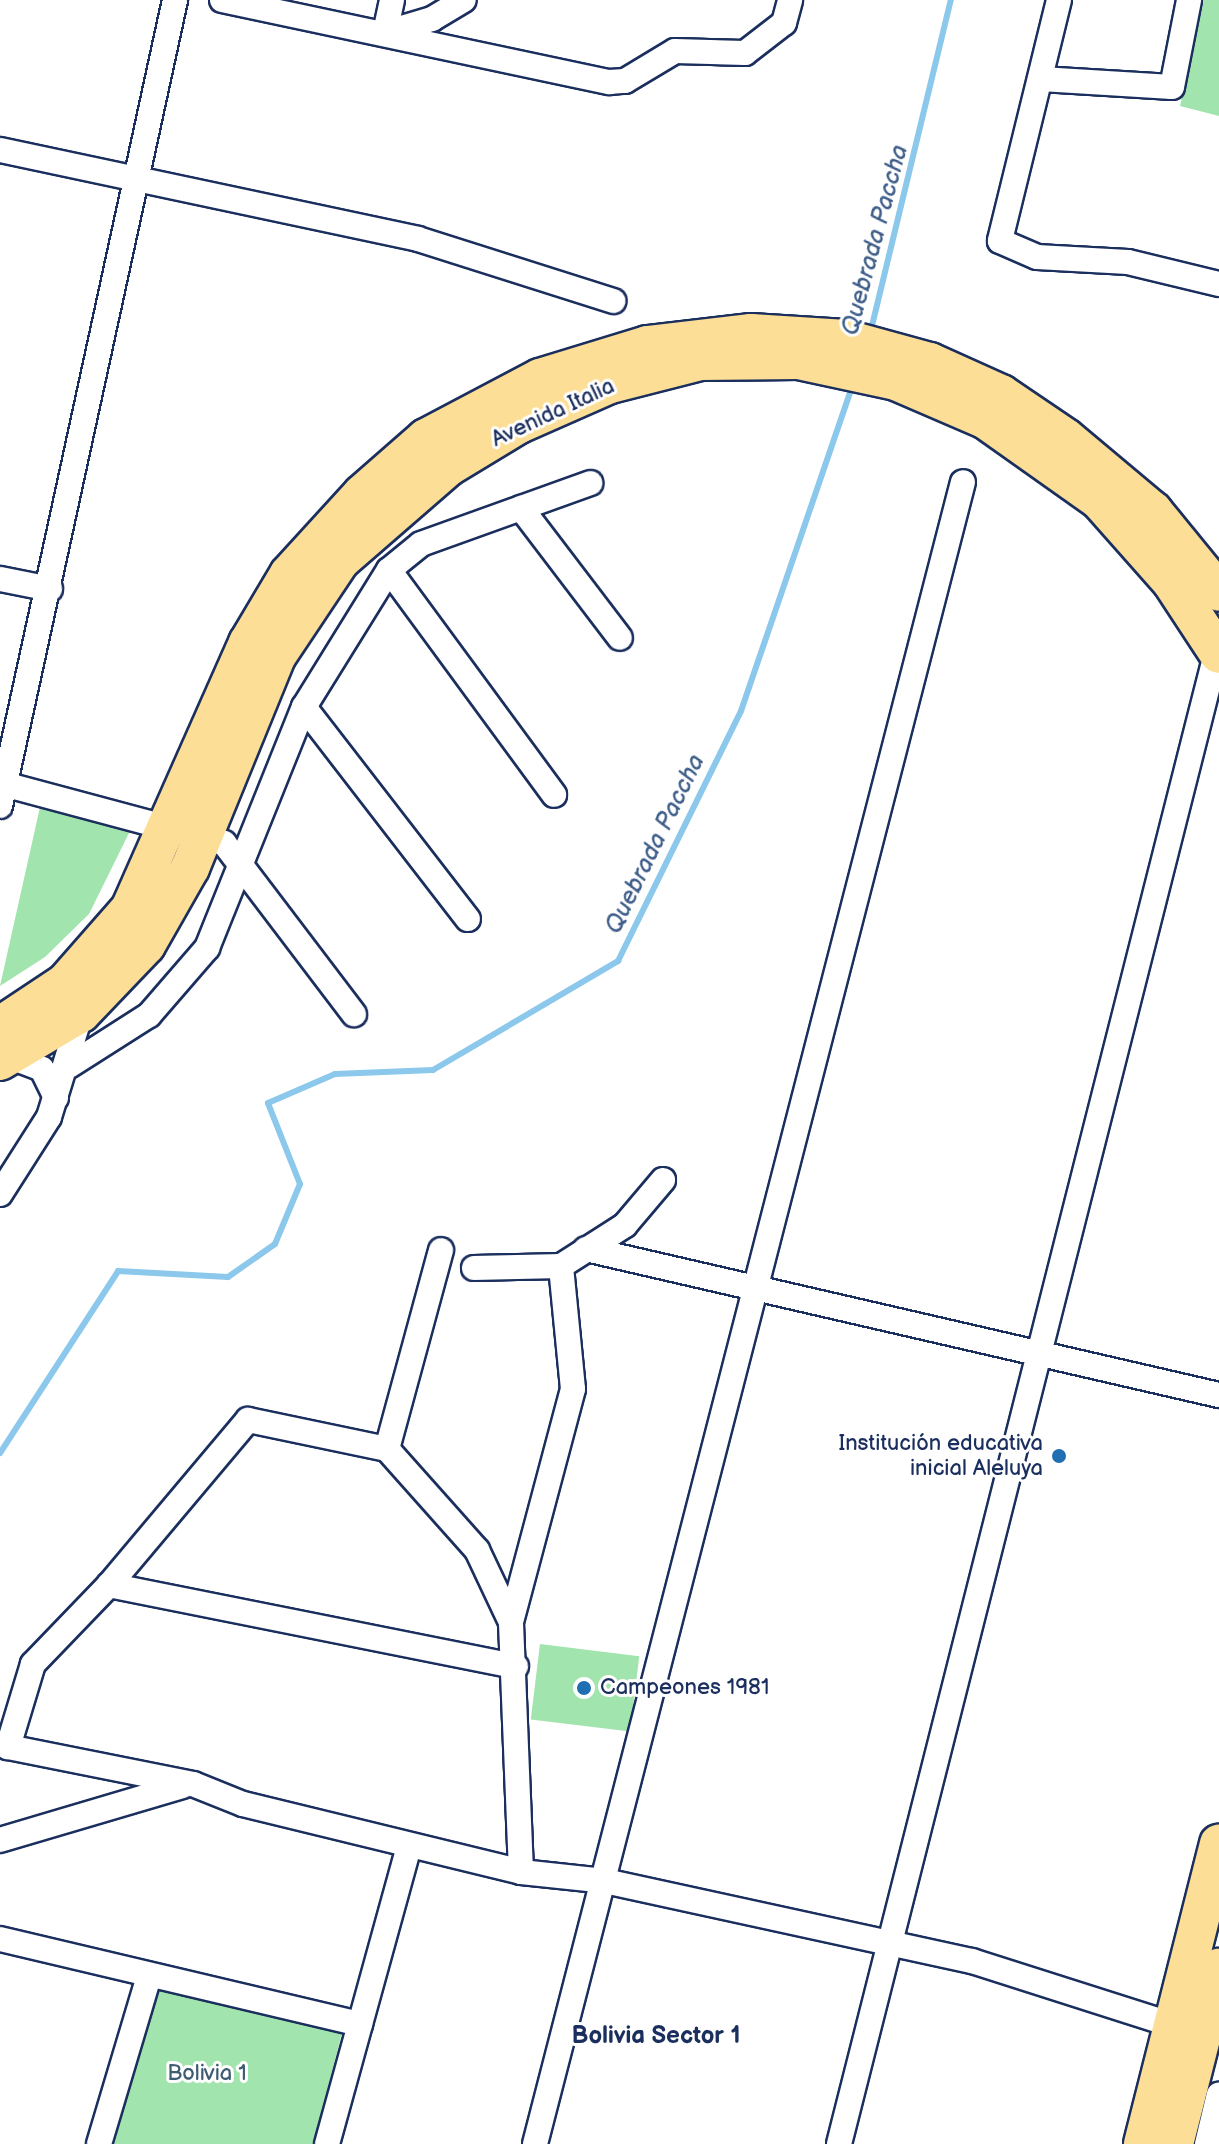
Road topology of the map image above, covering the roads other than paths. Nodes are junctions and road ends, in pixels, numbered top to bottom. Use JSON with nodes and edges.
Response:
{"nodes":[{"id":1,"x":175,"y":0,"type":"edge"},
{"id":2,"x":222,"y":0,"type":"edge"},
{"id":3,"x":392,"y":0,"type":"edge"},
{"id":4,"x":464,"y":0,"type":"edge"},
{"id":5,"x":790,"y":0,"type":"edge"},
{"id":6,"x":1059,"y":0,"type":"edge"},
{"id":7,"x":1189,"y":0,"type":"edge"},
{"id":8,"x":385,"y":33,"type":"junction"},
{"id":9,"x":1041,"y":79,"type":"junction"},
{"id":10,"x":0,"y":150,"type":"edge"},
{"id":11,"x":132,"y":176,"type":"junction"},
{"id":12,"x":1219,"y":284,"type":"edge"},
{"id":13,"x":613,"y":301,"type":"dead end"},
{"id":14,"x":1061,"y":451,"type":"junction"},
{"id":15,"x":963,"y":482,"type":"dead end"},
{"id":16,"x":590,"y":483,"type":"dead end"},
{"id":17,"x":521,"y":508,"type":"junction"},
{"id":18,"x":389,"y":570,"type":"junction"},
{"id":19,"x":0,"y":579,"type":"edge"},
{"id":20,"x":50,"y":589,"type":"junction"},
{"id":21,"x":1219,"y":592,"type":"edge"},
{"id":22,"x":620,"y":638,"type":"dead end"},
{"id":23,"x":1218,"y":648,"type":"edge"},
{"id":24,"x":304,"y":707,"type":"junction"},
{"id":25,"x":2,"y":791,"type":"edge"},
{"id":26,"x":554,"y":795,"type":"dead end"},
{"id":27,"x":188,"y":830,"type":"junction"},
{"id":28,"x":237,"y":863,"type":"junction"},
{"id":29,"x":468,"y":919,"type":"dead end"},
{"id":30,"x":81,"y":1013,"type":"junction"},
{"id":31,"x":354,"y":1014,"type":"dead end"},
{"id":32,"x":4,"y":1048,"type":"edge"},
{"id":33,"x":69,"y":1066,"type":"junction"},
{"id":34,"x":56,"y":1098,"type":"junction"},
{"id":35,"x":663,"y":1180,"type":"dead end"},
{"id":36,"x":0,"y":1194,"type":"edge"},
{"id":37,"x":586,"y":1249,"type":"junction"},
{"id":38,"x":441,"y":1250,"type":"dead end"},
{"id":39,"x":561,"y":1266,"type":"junction"},
{"id":40,"x":474,"y":1268,"type":"dead end"},
{"id":41,"x":757,"y":1287,"type":"junction"},
{"id":42,"x":1043,"y":1352,"type":"junction"},
{"id":43,"x":1219,"y":1395,"type":"edge"},
{"id":44,"x":387,"y":1449,"type":"junction"},
{"id":45,"x":109,"y":1585,"type":"junction"},
{"id":46,"x":511,"y":1622,"type":"junction"},
{"id":47,"x":516,"y":1666,"type":"junction"},
{"id":48,"x":193,"y":1784,"type":"junction"},
{"id":49,"x":0,"y":1840,"type":"edge"},
{"id":50,"x":1219,"y":1843,"type":"edge"},
{"id":51,"x":409,"y":1847,"type":"junction"},
{"id":52,"x":521,"y":1872,"type":"junction"},
{"id":53,"x":605,"y":1881,"type":"junction"},
{"id":54,"x":0,"y":1939,"type":"edge"},
{"id":55,"x":893,"y":1948,"type":"junction"},
{"id":56,"x":1219,"y":1968,"type":"edge"},
{"id":57,"x":149,"y":1976,"type":"junction"},
{"id":58,"x":360,"y":2024,"type":"junction"},
{"id":59,"x":1173,"y":2025,"type":"junction"},
{"id":60,"x":1218,"y":2099,"type":"edge"},
{"id":61,"x":99,"y":2144,"type":"edge"},
{"id":62,"x":327,"y":2144,"type":"edge"},
{"id":63,"x":535,"y":2144,"type":"edge"},
{"id":64,"x":839,"y":2144,"type":"edge"},
{"id":65,"x":1143,"y":2144,"type":"edge"},
{"id":66,"x":1174,"y":2144,"type":"edge"},
{"id":67,"x":1207,"y":2144,"type":"edge"}],
"edges":[{"from":1,"to":11,"type":"street"},
{"from":2,"to":8,"type":"street"},
{"from":3,"to":8,"type":"street"},
{"from":4,"to":8,"type":"street"},
{"from":5,"to":8,"type":"street"},
{"from":6,"to":9,"type":"street"},
{"from":7,"to":9,"type":"street"},
{"from":9,"to":12,"type":"street"},
{"from":10,"to":11,"type":"street"},
{"from":11,"to":13,"type":"street"},
{"from":11,"to":20,"type":"street"},
{"from":14,"to":21,"type":"main road","name":"Avenida Italia"},
{"from":14,"to":23,"type":"main road","name":"Avenida Italia"},
{"from":14,"to":27,"type":"main road","name":"Avenida Italia"},
{"from":15,"to":41,"type":"street"},
{"from":16,"to":17,"type":"street"},
{"from":17,"to":18,"type":"street"},
{"from":17,"to":22,"type":"street"},
{"from":18,"to":24,"type":"street"},
{"from":18,"to":26,"type":"street"},
{"from":19,"to":20,"type":"street"},
{"from":20,"to":25,"type":"street"},
{"from":23,"to":42,"type":"street"},
{"from":24,"to":28,"type":"street"},
{"from":24,"to":29,"type":"street"},
{"from":25,"to":27,"type":"street"},
{"from":27,"to":28,"type":"street"},
{"from":27,"to":30,"type":"main road","name":"Avenida Italia"},
{"from":27,"to":32,"type":"main road","name":"Avenida Italia"},
{"from":28,"to":31,"type":"street"},
{"from":28,"to":33,"type":"street"},
{"from":30,"to":32,"type":"main road","name":"Avenida Italia"},
{"from":30,"to":33,"type":"street"},
{"from":32,"to":34,"type":"street"},
{"from":33,"to":34,"type":"street"},
{"from":34,"to":36,"type":"street"},
{"from":35,"to":37,"type":"street"},
{"from":37,"to":39,"type":"street"},
{"from":37,"to":41,"type":"street"},
{"from":38,"to":44,"type":"street"},
{"from":39,"to":40,"type":"street"},
{"from":39,"to":46,"type":"street"},
{"from":41,"to":42,"type":"street"},
{"from":41,"to":53,"type":"street"},
{"from":42,"to":43,"type":"street"},
{"from":42,"to":55,"type":"street"},
{"from":44,"to":45,"type":"street"},
{"from":44,"to":46,"type":"street"},
{"from":45,"to":47,"type":"street"},
{"from":45,"to":48,"type":"street"},
{"from":46,"to":47,"type":"street"},
{"from":47,"to":52,"type":"street"},
{"from":48,"to":49,"type":"street"},
{"from":48,"to":51,"type":"street"},
{"from":50,"to":59,"type":"main road"},
{"from":51,"to":52,"type":"street"},
{"from":51,"to":58,"type":"street"},
{"from":52,"to":53,"type":"street"},
{"from":53,"to":55,"type":"street"},
{"from":53,"to":63,"type":"street"},
{"from":54,"to":57,"type":"street"},
{"from":55,"to":59,"type":"street"},
{"from":55,"to":64,"type":"street"},
{"from":56,"to":66,"type":"main road"},
{"from":57,"to":58,"type":"street"},
{"from":57,"to":61,"type":"street"},
{"from":58,"to":62,"type":"street"},
{"from":59,"to":65,"type":"main road"},
{"from":60,"to":67,"type":"street"}]}
